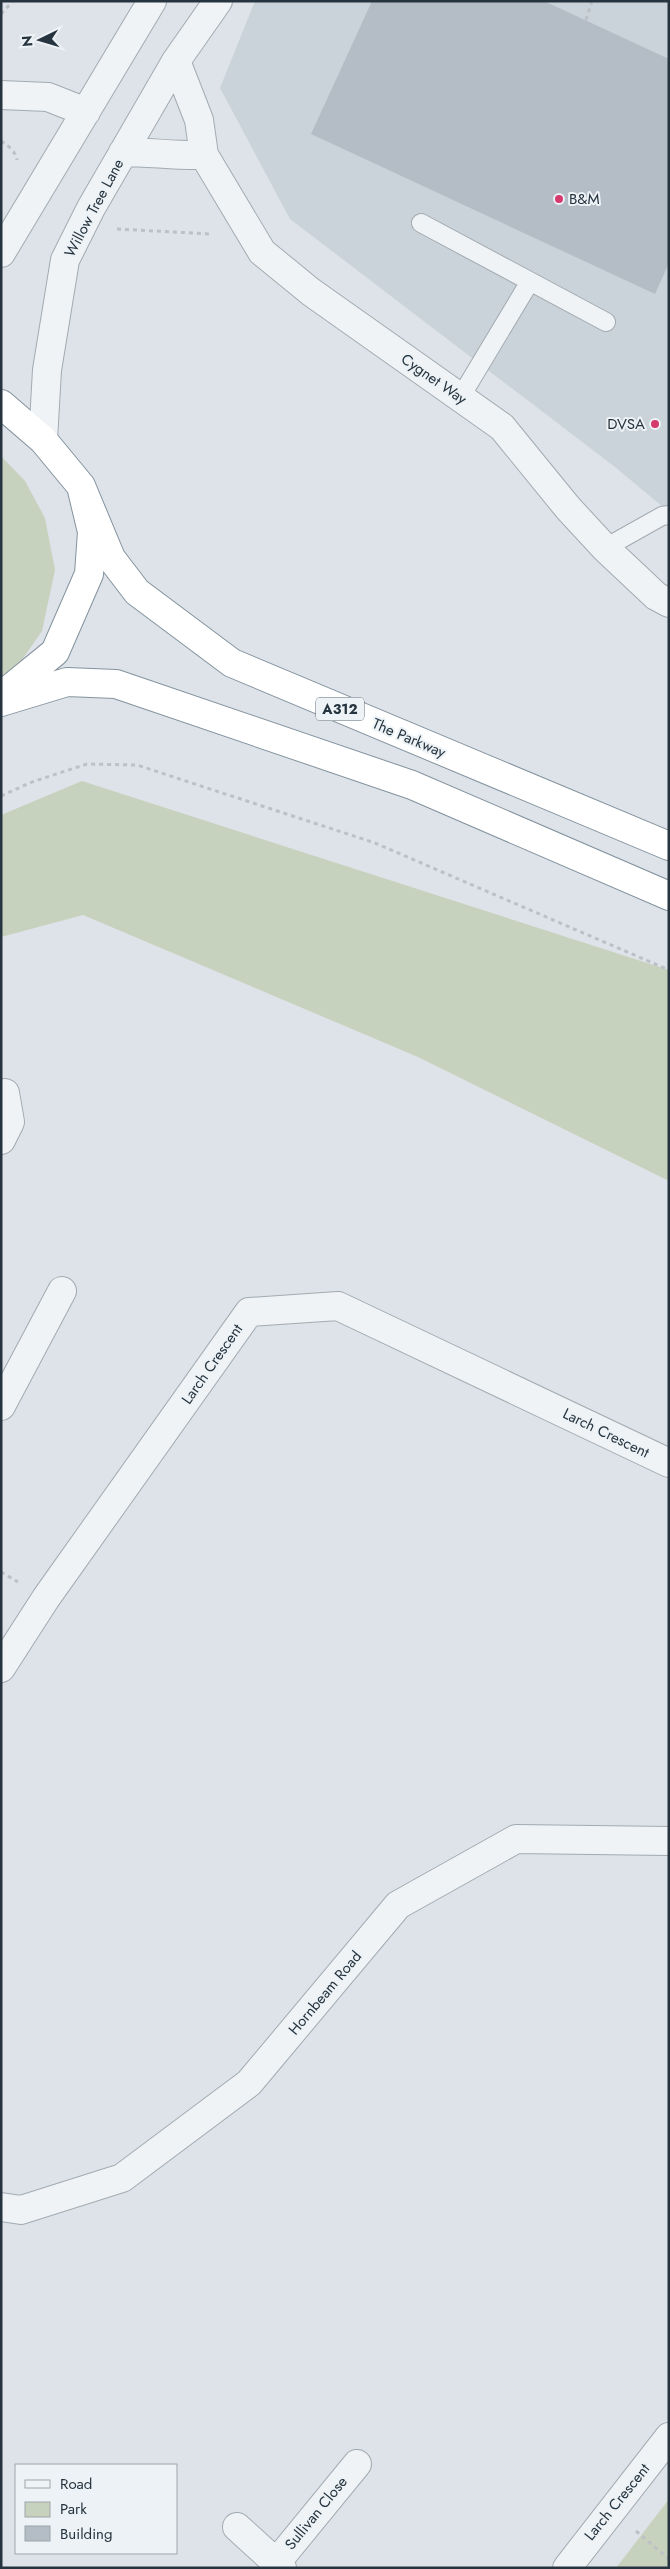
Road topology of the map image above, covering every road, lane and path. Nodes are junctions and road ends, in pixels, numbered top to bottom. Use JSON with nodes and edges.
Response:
{"nodes":[{"id":1,"x":13,"y":1,"type":"edge"},
{"id":2,"x":152,"y":1,"type":"edge"},
{"id":3,"x":218,"y":1,"type":"edge"},
{"id":4,"x":592,"y":1,"type":"edge"},
{"id":5,"x":1,"y":14,"type":"edge"},
{"id":6,"x":586,"y":20,"type":"dead end"},
{"id":7,"x":176,"y":61,"type":"junction"},
{"id":8,"x":1,"y":95,"type":"edge"},
{"id":9,"x":86,"y":112,"type":"junction"},
{"id":10,"x":124,"y":152,"type":"junction"},
{"id":11,"x":204,"y":156,"type":"junction"},
{"id":12,"x":421,"y":223,"type":"dead end"},
{"id":13,"x":208,"y":227,"type":"dead end"},
{"id":14,"x":113,"y":228,"type":"dead end"},
{"id":15,"x":1,"y":254,"type":"edge"},
{"id":16,"x":529,"y":282,"type":"junction"},
{"id":17,"x":606,"y":322,"type":"dead end"},
{"id":18,"x":460,"y":398,"type":"junction"},
{"id":19,"x":1,"y":404,"type":"edge"},
{"id":20,"x":43,"y":440,"type":"junction"},
{"id":21,"x":81,"y":486,"type":"junction"},
{"id":22,"x":669,"y":515,"type":"edge"},
{"id":23,"x":605,"y":548,"type":"junction"},
{"id":24,"x":669,"y":603,"type":"edge"},
{"id":25,"x":1,"y":696,"type":"edge"},
{"id":26,"x":1,"y":702,"type":"edge"},
{"id":27,"x":1,"y":796,"type":"edge"},
{"id":28,"x":669,"y":846,"type":"edge"},
{"id":29,"x":669,"y":896,"type":"edge"},
{"id":30,"x":669,"y":970,"type":"edge"},
{"id":31,"x":5,"y":1093,"type":"dead end"},
{"id":32,"x":1,"y":1140,"type":"edge"},
{"id":33,"x":62,"y":1290,"type":"dead end"},
{"id":34,"x":1,"y":1406,"type":"edge"},
{"id":35,"x":669,"y":1463,"type":"edge"},
{"id":36,"x":1,"y":1668,"type":"edge"},
{"id":37,"x":669,"y":1841,"type":"edge"},
{"id":38,"x":1,"y":2207,"type":"edge"},
{"id":39,"x":669,"y":2437,"type":"edge"},
{"id":40,"x":357,"y":2464,"type":"dead end"},
{"id":41,"x":609,"y":2510,"type":"junction"},
{"id":42,"x":238,"y":2527,"type":"dead end"},
{"id":43,"x":669,"y":2559,"type":"edge"},
{"id":44,"x":279,"y":2565,"type":"edge"},
{"id":45,"x":567,"y":2568,"type":"edge"}],
"edges":[{"from":1,"to":5,"type":"path"},
{"from":2,"to":9,"type":"street"},
{"from":3,"to":7,"type":"street","name":"Willow Tree Lane"},
{"from":4,"to":6,"type":"path"},
{"from":7,"to":10,"type":"street","name":"Willow Tree Lane"},
{"from":7,"to":11,"type":"street","name":"Cygnet Way"},
{"from":8,"to":9,"type":"street"},
{"from":9,"to":15,"type":"street"},
{"from":10,"to":11,"type":"street"},
{"from":10,"to":20,"type":"street","name":"Willow Tree Lane"},
{"from":11,"to":18,"type":"street","name":"Cygnet Way"},
{"from":12,"to":16,"type":"lane"},
{"from":13,"to":14,"type":"path"},
{"from":16,"to":17,"type":"lane"},
{"from":16,"to":18,"type":"lane"},
{"from":18,"to":23,"type":"street","name":"Cygnet Way"},
{"from":19,"to":20,"type":"highway","number":"A312"},
{"from":20,"to":21,"type":"highway","number":"A312"},
{"from":21,"to":25,"type":"highway","number":"A312"},
{"from":21,"to":28,"type":"highway","name":"The Parkway","number":"A312"},
{"from":22,"to":23,"type":"lane"},
{"from":23,"to":24,"type":"street","name":"Cygnet Way"},
{"from":26,"to":29,"type":"highway"},
{"from":27,"to":30,"type":"path"},
{"from":31,"to":32,"type":"street"},
{"from":33,"to":34,"type":"street"},
{"from":35,"to":36,"type":"street","name":"Larch Crescent"},
{"from":37,"to":38,"type":"street","name":"Hornbeam Road"},
{"from":39,"to":41,"type":"street","name":"Larch Crescent"},
{"from":40,"to":44,"type":"street","name":"Sullivan Close"},
{"from":41,"to":43,"type":"path"},
{"from":41,"to":45,"type":"street","name":"Larch Crescent"},
{"from":42,"to":44,"type":"street","name":"Sullivan Close"}]}
